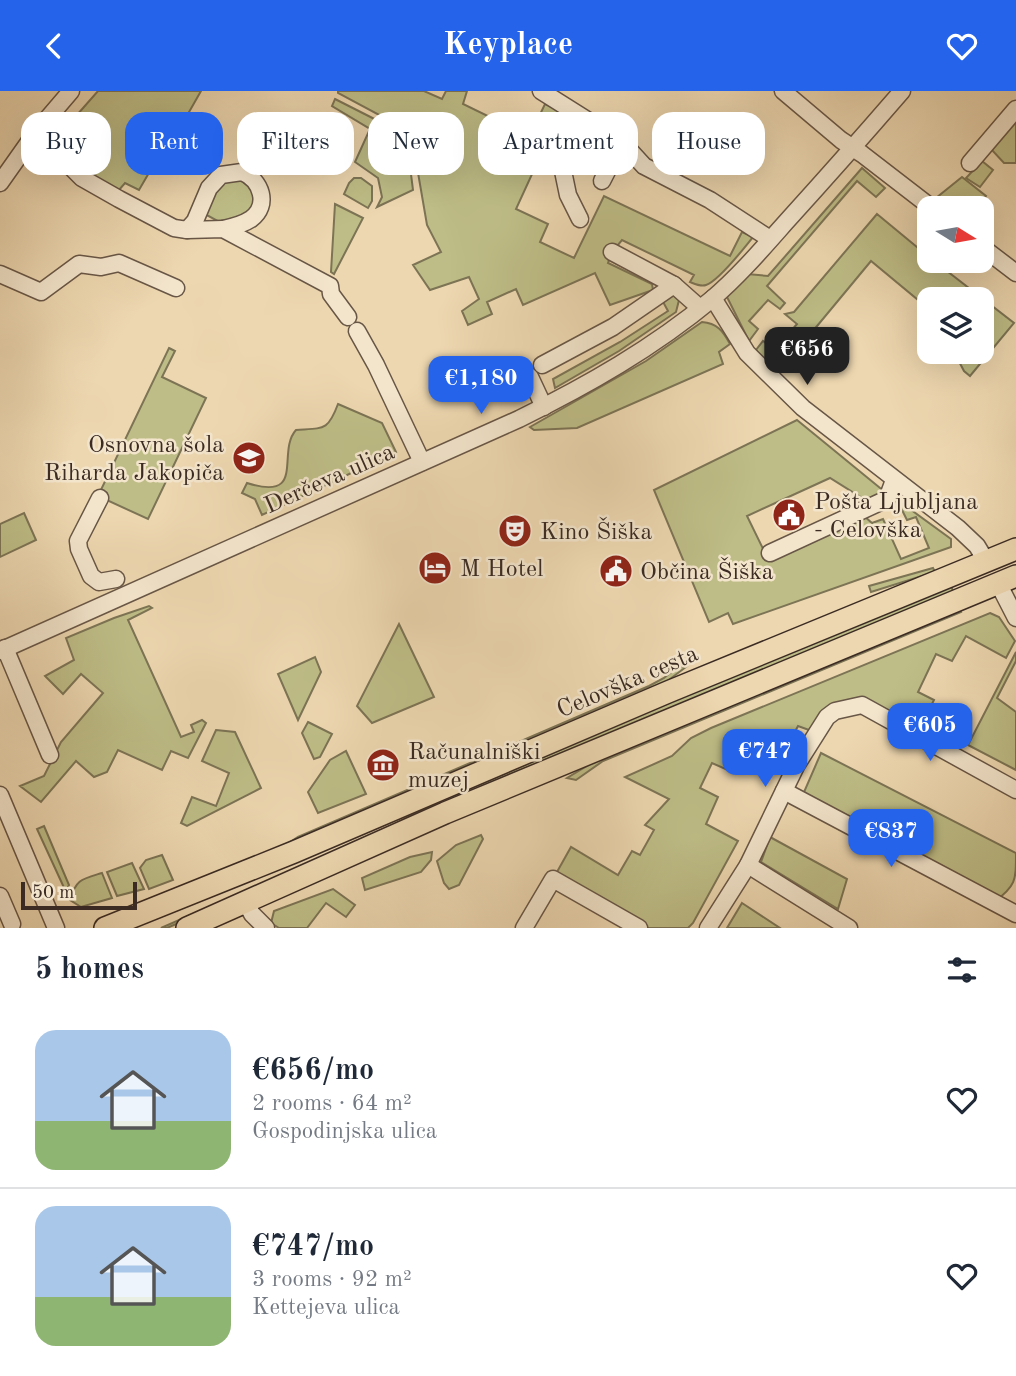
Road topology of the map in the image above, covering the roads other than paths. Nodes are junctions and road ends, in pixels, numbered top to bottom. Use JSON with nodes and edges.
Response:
{"nodes":[{"id":1,"x":71,"y":91,"type":"edge"},
{"id":2,"x":541,"y":91,"type":"edge"},
{"id":3,"x":783,"y":91,"type":"edge"},
{"id":4,"x":902,"y":91,"type":"edge"},
{"id":5,"x":1016,"y":109,"type":"edge"},
{"id":6,"x":53,"y":112,"type":"edge"},
{"id":7,"x":574,"y":112,"type":"edge"},
{"id":8,"x":852,"y":148,"type":"junction"},
{"id":9,"x":21,"y":153,"type":"edge"},
{"id":10,"x":638,"y":159,"type":"edge"},
{"id":11,"x":970,"y":163,"type":"dead end"},
{"id":12,"x":79,"y":175,"type":"edge"},
{"id":13,"x":564,"y":175,"type":"edge"},
{"id":14,"x":605,"y":175,"type":"edge"},
{"id":15,"x":602,"y":181,"type":"dead end"},
{"id":16,"x":0,"y":183,"type":"edge"},
{"id":17,"x":917,"y":197,"type":"edge"},
{"id":18,"x":580,"y":219,"type":"dead end"},
{"id":19,"x":223,"y":229,"type":"junction"},
{"id":20,"x":187,"y":230,"type":"junction"},
{"id":21,"x":770,"y":239,"type":"junction"},
{"id":22,"x":612,"y":252,"type":"dead end"},
{"id":23,"x":994,"y":256,"type":"edge"},
{"id":24,"x":1016,"y":273,"type":"edge"},
{"id":25,"x":0,"y":274,"type":"edge"},
{"id":26,"x":674,"y":285,"type":"junction"},
{"id":27,"x":176,"y":288,"type":"dead end"},
{"id":28,"x":706,"y":303,"type":"junction"},
{"id":29,"x":348,"y":317,"type":"dead end"},
{"id":30,"x":357,"y":331,"type":"dead end"},
{"id":31,"x":542,"y":365,"type":"dead end"},
{"id":32,"x":523,"y":372,"type":"dead end"},
{"id":33,"x":544,"y":407,"type":"junction"},
{"id":34,"x":422,"y":462,"type":"junction"},
{"id":35,"x":894,"y":480,"type":"junction"},
{"id":36,"x":100,"y":498,"type":"dead end"},
{"id":37,"x":1016,"y":549,"type":"edge"},
{"id":38,"x":770,"y":553,"type":"dead end"},
{"id":39,"x":986,"y":561,"type":"junction"},
{"id":40,"x":116,"y":579,"type":"dead end"},
{"id":41,"x":1007,"y":580,"type":"edge"},
{"id":42,"x":1016,"y":618,"type":"edge"},
{"id":43,"x":2,"y":650,"type":"edge"},
{"id":44,"x":50,"y":755,"type":"dead end"},
{"id":45,"x":1016,"y":789,"type":"edge"},
{"id":46,"x":784,"y":791,"type":"junction"},
{"id":47,"x":0,"y":795,"type":"edge"},
{"id":48,"x":748,"y":865,"type":"junction"},
{"id":49,"x":0,"y":897,"type":"edge"},
{"id":50,"x":246,"y":902,"type":"junction"},
{"id":51,"x":1014,"y":916,"type":"edge"},
{"id":52,"x":12,"y":924,"type":"dead end"},
{"id":53,"x":56,"y":928,"type":"edge"},
{"id":54,"x":105,"y":928,"type":"edge"},
{"id":55,"x":187,"y":928,"type":"edge"},
{"id":56,"x":266,"y":928,"type":"edge"},
{"id":57,"x":524,"y":928,"type":"edge"},
{"id":58,"x":639,"y":928,"type":"edge"},
{"id":59,"x":708,"y":928,"type":"edge"},
{"id":60,"x":849,"y":928,"type":"edge"}],
"edges":[{"from":1,"to":6,"type":"street"},
{"from":2,"to":7,"type":"street"},
{"from":3,"to":8,"type":"street"},
{"from":4,"to":8,"type":"street","name":"Derčeva ulica"},
{"from":5,"to":11,"type":"street"},
{"from":8,"to":17,"type":"street"},
{"from":8,"to":21,"type":"street","name":"Derčeva ulica"},
{"from":9,"to":16,"type":"street"},
{"from":10,"to":21,"type":"street"},
{"from":12,"to":20,"type":"street"},
{"from":13,"to":18,"type":"street"},
{"from":14,"to":15,"type":"street"},
{"from":19,"to":20,"type":"street"},
{"from":19,"to":20,"type":"street"},
{"from":19,"to":29,"type":"street"},
{"from":21,"to":28,"type":"street","name":"Derčeva ulica"},
{"from":22,"to":26,"type":"street"},
{"from":23,"to":24,"type":"street"},
{"from":25,"to":27,"type":"street"},
{"from":26,"to":28,"type":"street"},
{"from":26,"to":31,"type":"street"},
{"from":28,"to":33,"type":"street","name":"Derčeva ulica"},
{"from":28,"to":35,"type":"street"},
{"from":30,"to":34,"type":"street"},
{"from":32,"to":33,"type":"street"},
{"from":33,"to":34,"type":"street","name":"Derčeva ulica"},
{"from":34,"to":43,"type":"street","name":"Derčeva ulica"},
{"from":35,"to":38,"type":"street"},
{"from":35,"to":39,"type":"street"},
{"from":36,"to":40,"type":"street"},
{"from":37,"to":39,"type":"main road","name":"Celovška cesta"},
{"from":39,"to":54,"type":"main road","name":"Celovška cesta"},
{"from":41,"to":42,"type":"street"},
{"from":41,"to":50,"type":"main road","name":"Celovška cesta"},
{"from":43,"to":44,"type":"street"},
{"from":45,"to":46,"type":"street"},
{"from":46,"to":48,"type":"street"},
{"from":46,"to":51,"type":"street"},
{"from":47,"to":53,"type":"street"},
{"from":48,"to":59,"type":"street"},
{"from":48,"to":60,"type":"street"},
{"from":49,"to":52,"type":"street"},
{"from":50,"to":55,"type":"main road","name":"Celovška cesta"},
{"from":50,"to":56,"type":"street"},
{"from":57,"to":58,"type":"street"}]}
